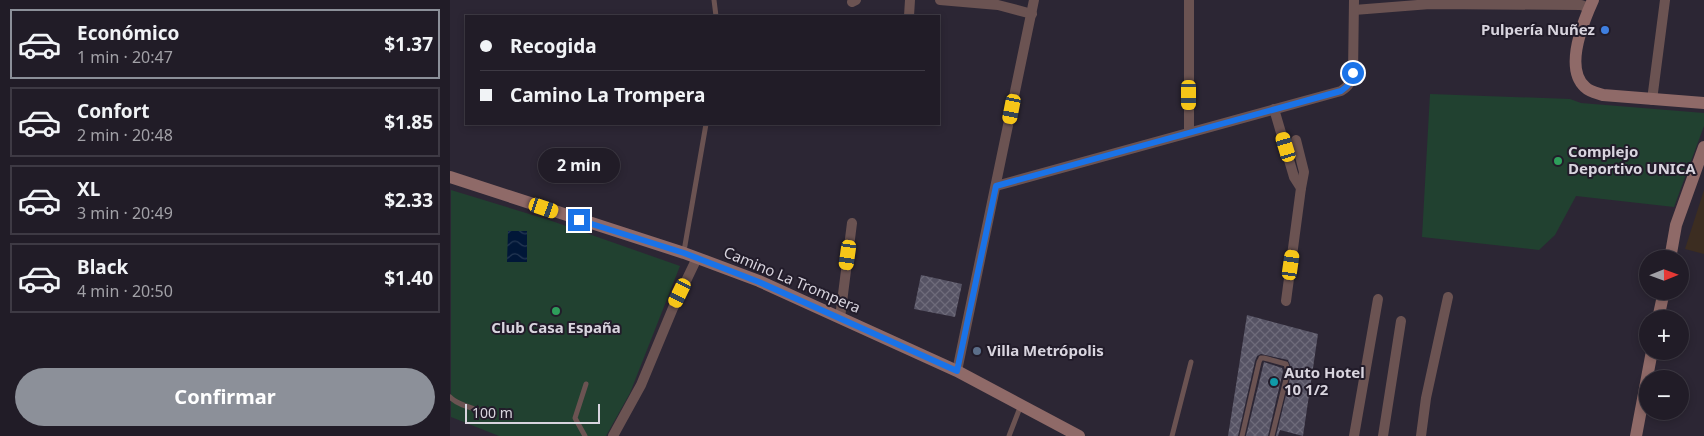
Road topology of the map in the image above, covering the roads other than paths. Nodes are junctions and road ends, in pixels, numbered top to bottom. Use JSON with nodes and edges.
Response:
{"nodes":[{"id":1,"x":714,"y":0,"type":"edge"},
{"id":2,"x":910,"y":0,"type":"edge"},
{"id":3,"x":940,"y":0,"type":"edge"},
{"id":4,"x":1034,"y":0,"type":"edge"},
{"id":5,"x":1190,"y":0,"type":"edge"},
{"id":6,"x":1665,"y":0,"type":"edge"},
{"id":7,"x":1591,"y":4,"type":"edge"},
{"id":8,"x":1354,"y":5,"type":"edge"},
{"id":9,"x":1032,"y":14,"type":"junction"},
{"id":10,"x":716,"y":15,"type":"edge"},
{"id":11,"x":909,"y":15,"type":"edge"},
{"id":12,"x":1652,"y":100,"type":"junction"},
{"id":13,"x":1704,"y":103,"type":"edge"},
{"id":14,"x":1274,"y":110,"type":"junction"},
{"id":15,"x":706,"y":125,"type":"edge"},
{"id":16,"x":1189,"y":132,"type":"junction"},
{"id":17,"x":1296,"y":140,"type":"dead end"},
{"id":18,"x":1704,"y":147,"type":"edge"},
{"id":19,"x":450,"y":177,"type":"edge"},
{"id":20,"x":996,"y":186,"type":"junction"},
{"id":21,"x":1301,"y":188,"type":"junction"},
{"id":22,"x":852,"y":223,"type":"dead end"},
{"id":23,"x":1672,"y":250,"type":"edge"},
{"id":24,"x":684,"y":253,"type":"junction"},
{"id":25,"x":697,"y":258,"type":"junction"},
{"id":26,"x":1448,"y":297,"type":"dead end"},
{"id":27,"x":1378,"y":299,"type":"dead end"},
{"id":28,"x":1286,"y":301,"type":"dead end"},
{"id":29,"x":840,"y":318,"type":"junction"},
{"id":30,"x":1401,"y":320,"type":"dead end"},
{"id":31,"x":1650,"y":360,"type":"edge"},
{"id":32,"x":1191,"y":362,"type":"dead end"},
{"id":33,"x":957,"y":371,"type":"junction"},
{"id":34,"x":586,"y":384,"type":"dead end"},
{"id":35,"x":450,"y":397,"type":"edge"},
{"id":36,"x":1021,"y":404,"type":"junction"},
{"id":37,"x":488,"y":413,"type":"dead end"},
{"id":38,"x":585,"y":436,"type":"edge"},
{"id":39,"x":613,"y":436,"type":"edge"},
{"id":40,"x":1009,"y":436,"type":"edge"},
{"id":41,"x":1079,"y":436,"type":"edge"},
{"id":42,"x":1172,"y":436,"type":"edge"},
{"id":43,"x":1242,"y":436,"type":"edge"},
{"id":44,"x":1272,"y":436,"type":"edge"},
{"id":45,"x":1354,"y":436,"type":"edge"},
{"id":46,"x":1383,"y":436,"type":"edge"},
{"id":47,"x":1421,"y":436,"type":"edge"},
{"id":48,"x":1636,"y":436,"type":"edge"}],
"edges":[{"from":1,"to":10,"type":"lane"},
{"from":2,"to":11,"type":"street"},
{"from":3,"to":9,"type":"street"},
{"from":4,"to":9,"type":"street"},
{"from":5,"to":16,"type":"street"},
{"from":6,"to":12,"type":"street"},
{"from":7,"to":8,"type":"street"},
{"from":7,"to":12,"type":"street"},
{"from":8,"to":14,"type":"street"},
{"from":9,"to":20,"type":"street"},
{"from":12,"to":13,"type":"street"},
{"from":14,"to":16,"type":"street"},
{"from":14,"to":21,"type":"street"},
{"from":15,"to":24,"type":"lane"},
{"from":16,"to":20,"type":"street"},
{"from":17,"to":21,"type":"street"},
{"from":18,"to":23,"type":"street"},
{"from":19,"to":24,"type":"street","name":"Camino La Trompera"},
{"from":20,"to":33,"type":"street"},
{"from":21,"to":28,"type":"street"},
{"from":22,"to":29,"type":"street"},
{"from":24,"to":25,"type":"street","name":"Camino La Trompera"},
{"from":25,"to":29,"type":"street","name":"Camino La Trompera"},
{"from":25,"to":39,"type":"street"},
{"from":26,"to":47,"type":"street"},
{"from":27,"to":45,"type":"street"},
{"from":29,"to":33,"type":"street","name":"Camino La Trompera"},
{"from":30,"to":46,"type":"street"},
{"from":31,"to":48,"type":"street"},
{"from":32,"to":42,"type":"lane"},
{"from":33,"to":36,"type":"street","name":"Camino La Trompera"},
{"from":34,"to":38,"type":"lane"},
{"from":35,"to":37,"type":"lane"},
{"from":36,"to":40,"type":"lane"},
{"from":36,"to":41,"type":"street","name":"Camino La Trompera"},
{"from":43,"to":44,"type":"lane"}]}
